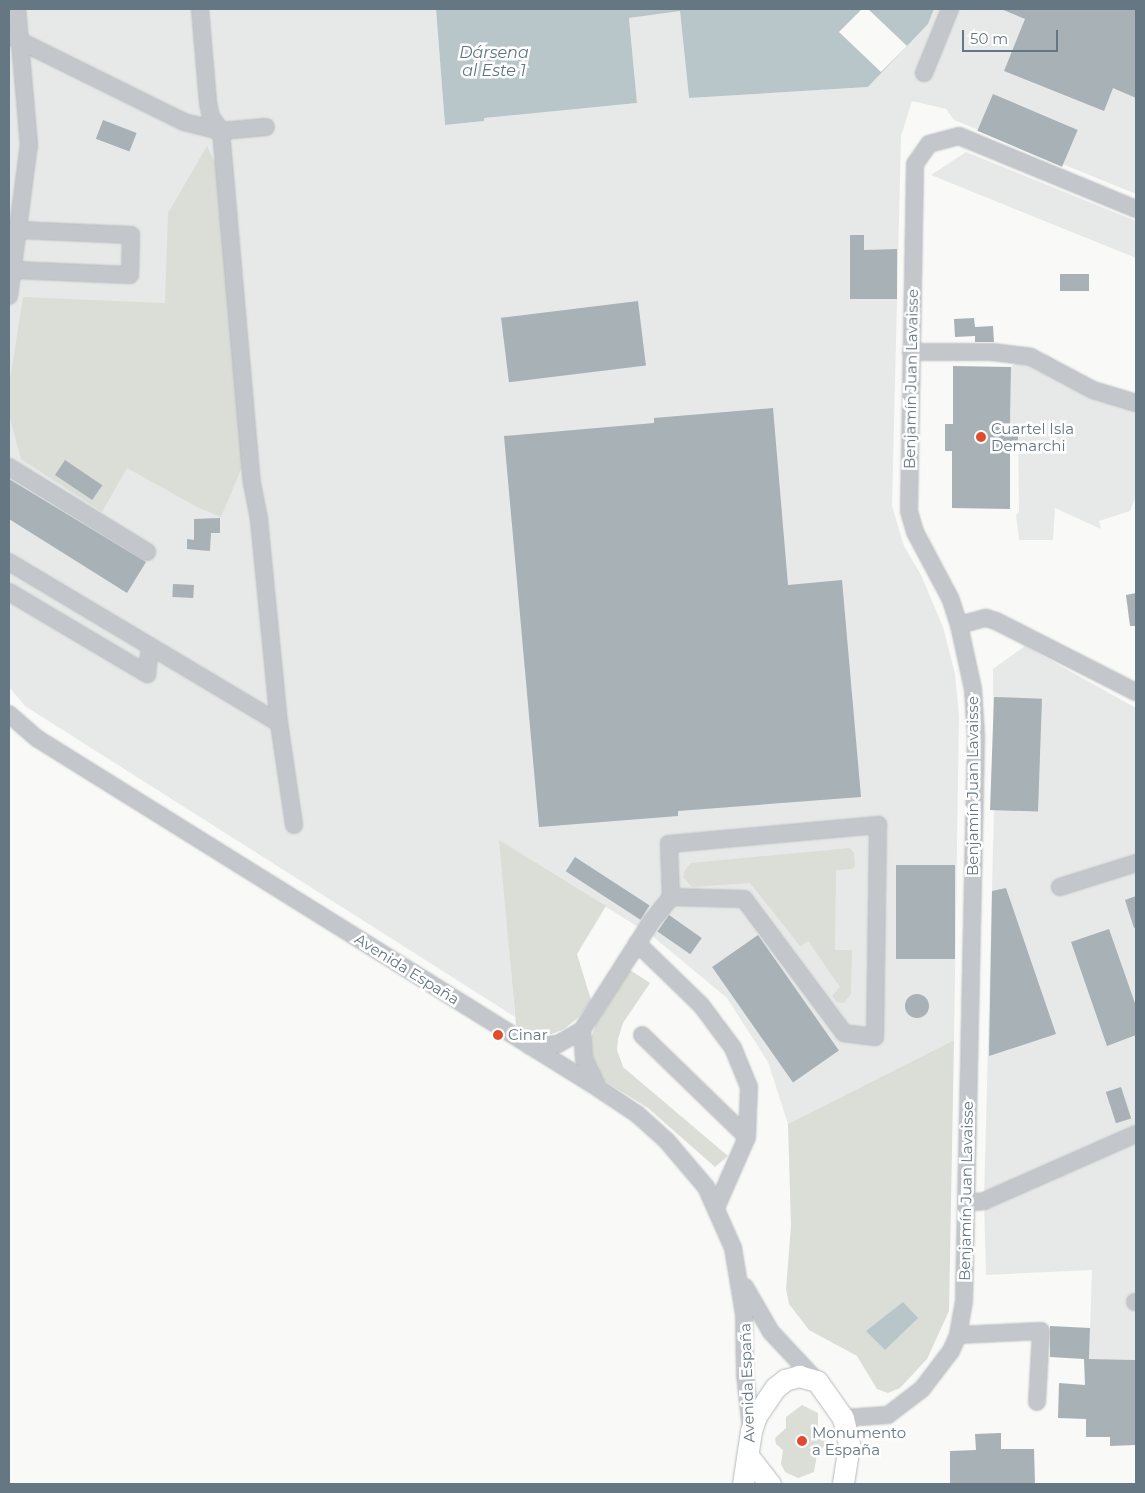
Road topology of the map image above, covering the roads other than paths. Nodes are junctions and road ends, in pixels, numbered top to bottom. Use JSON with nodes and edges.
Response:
{"nodes":[{"id":1,"x":17,"y":9,"type":"edge"},
{"id":2,"x":200,"y":9,"type":"edge"},
{"id":3,"x":950,"y":9,"type":"edge"},
{"id":4,"x":15,"y":39,"type":"edge"},
{"id":5,"x":924,"y":73,"type":"dead end"},
{"id":6,"x":266,"y":127,"type":"dead end"},
{"id":7,"x":221,"y":131,"type":"junction"},
{"id":8,"x":1136,"y":209,"type":"edge"},
{"id":9,"x":18,"y":230,"type":"junction"},
{"id":10,"x":13,"y":270,"type":"junction"},
{"id":11,"x":9,"y":296,"type":"edge"},
{"id":12,"x":912,"y":352,"type":"junction"},
{"id":13,"x":1136,"y":403,"type":"edge"},
{"id":14,"x":9,"y":467,"type":"edge"},
{"id":15,"x":146,"y":552,"type":"dead end"},
{"id":16,"x":9,"y":562,"type":"edge"},
{"id":17,"x":9,"y":592,"type":"edge"},
{"id":18,"x":959,"y":625,"type":"junction"},
{"id":19,"x":150,"y":646,"type":"junction"},
{"id":20,"x":1136,"y":692,"type":"edge"},
{"id":21,"x":9,"y":714,"type":"edge"},
{"id":22,"x":279,"y":723,"type":"junction"},
{"id":23,"x":294,"y":825,"type":"dead end"},
{"id":24,"x":1136,"y":863,"type":"edge"},
{"id":25,"x":1060,"y":887,"type":"dead end"},
{"id":26,"x":671,"y":897,"type":"junction"},
{"id":27,"x":637,"y":943,"type":"junction"},
{"id":28,"x":582,"y":1030,"type":"junction"},
{"id":29,"x":642,"y":1035,"type":"dead end"},
{"id":30,"x":530,"y":1046,"type":"junction"},
{"id":31,"x":598,"y":1088,"type":"junction"},
{"id":32,"x":1136,"y":1134,"type":"edge"},
{"id":33,"x":747,"y":1138,"type":"junction"},
{"id":34,"x":966,"y":1203,"type":"junction"},
{"id":35,"x":716,"y":1208,"type":"junction"},
{"id":36,"x":741,"y":1281,"type":"junction"},
{"id":37,"x":958,"y":1335,"type":"junction"},
{"id":38,"x":817,"y":1381,"type":"junction"},
{"id":39,"x":1037,"y":1402,"type":"dead end"},
{"id":40,"x":843,"y":1418,"type":"junction"},
{"id":41,"x":751,"y":1431,"type":"junction"},
{"id":42,"x":748,"y":1456,"type":"junction"},
{"id":43,"x":845,"y":1476,"type":"edge"},
{"id":44,"x":743,"y":1484,"type":"edge"},
{"id":45,"x":770,"y":1484,"type":"edge"},
{"id":46,"x":832,"y":1484,"type":"edge"}],
"edges":[{"from":1,"to":4,"type":"street"},
{"from":2,"to":7,"type":"street"},
{"from":3,"to":5,"type":"street"},
{"from":4,"to":7,"type":"street"},
{"from":4,"to":9,"type":"street"},
{"from":6,"to":7,"type":"street"},
{"from":7,"to":22,"type":"street"},
{"from":8,"to":12,"type":"street","name":"Benjamín Juan Lavaisse"},
{"from":9,"to":10,"type":"street"},
{"from":9,"to":10,"type":"street"},
{"from":10,"to":11,"type":"street"},
{"from":12,"to":13,"type":"street"},
{"from":12,"to":18,"type":"street","name":"Benjamín Juan Lavaisse"},
{"from":14,"to":15,"type":"street"},
{"from":16,"to":19,"type":"street"},
{"from":17,"to":19,"type":"street"},
{"from":18,"to":20,"type":"street"},
{"from":18,"to":34,"type":"street","name":"Benjamín Juan Lavaisse"},
{"from":19,"to":22,"type":"street"},
{"from":21,"to":30,"type":"street","name":"Avenida España"},
{"from":22,"to":23,"type":"street"},
{"from":24,"to":25,"type":"street"},
{"from":26,"to":26,"type":"street"},
{"from":26,"to":27,"type":"street"},
{"from":27,"to":28,"type":"street"},
{"from":27,"to":33,"type":"street"},
{"from":28,"to":30,"type":"street"},
{"from":28,"to":31,"type":"street"},
{"from":29,"to":33,"type":"street"},
{"from":30,"to":31,"type":"street","name":"Avenida España"},
{"from":31,"to":35,"type":"street","name":"Avenida España"},
{"from":32,"to":34,"type":"street"},
{"from":33,"to":35,"type":"street"},
{"from":34,"to":37,"type":"street","name":"Benjamín Juan Lavaisse"},
{"from":35,"to":36,"type":"street","name":"Avenida España"},
{"from":36,"to":38,"type":"street","name":"Avenida España"},
{"from":36,"to":41,"type":"street","name":"Avenida España"},
{"from":37,"to":39,"type":"street"},
{"from":37,"to":40,"type":"street","name":"Benjamín Juan Lavaisse"},
{"from":38,"to":40,"type":"main road","name":"Avenida España"},
{"from":38,"to":41,"type":"main road"},
{"from":40,"to":43,"type":"main road","name":"Avenida España"},
{"from":41,"to":42,"type":"main road","name":"Avenida España"},
{"from":42,"to":44,"type":"main road","name":"Avenida España"},
{"from":42,"to":45,"type":"main road"},
{"from":43,"to":46,"type":"main road"}]}
